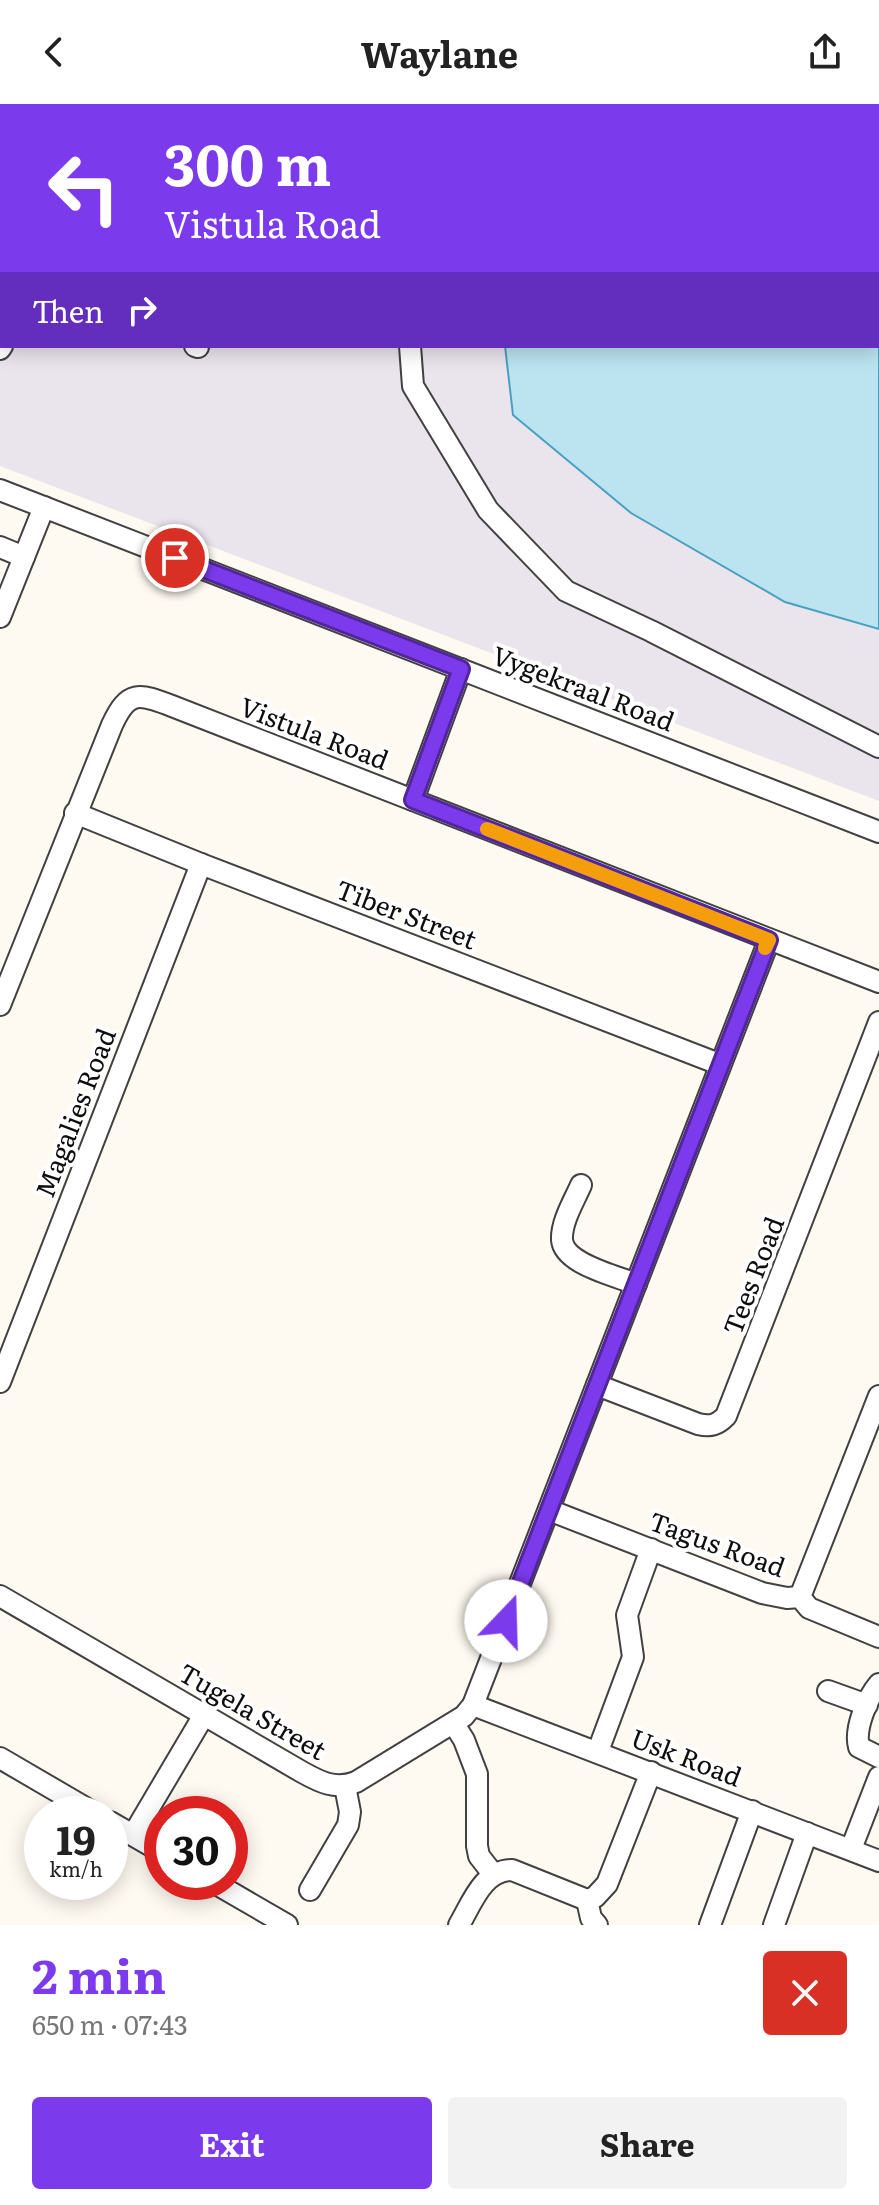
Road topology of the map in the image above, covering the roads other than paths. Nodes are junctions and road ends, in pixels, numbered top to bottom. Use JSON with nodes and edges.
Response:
{"nodes":[{"id":1,"x":410,"y":348,"type":"edge"},
{"id":2,"x":0,"y":490,"type":"edge"},
{"id":3,"x":44,"y":507,"type":"junction"},
{"id":4,"x":0,"y":547,"type":"edge"},
{"id":5,"x":24,"y":557,"type":"junction"},
{"id":6,"x":0,"y":617,"type":"edge"},
{"id":7,"x":461,"y":669,"type":"junction"},
{"id":8,"x":879,"y":747,"type":"edge"},
{"id":9,"x":413,"y":800,"type":"junction"},
{"id":10,"x":75,"y":813,"type":"junction"},
{"id":11,"x":879,"y":832,"type":"edge"},
{"id":12,"x":201,"y":864,"type":"junction"},
{"id":13,"x":769,"y":940,"type":"junction"},
{"id":14,"x":879,"y":982,"type":"edge"},
{"id":15,"x":0,"y":1005,"type":"edge"},
{"id":16,"x":879,"y":1022,"type":"edge"},
{"id":17,"x":719,"y":1064,"type":"junction"},
{"id":18,"x":581,"y":1185,"type":"dead end"},
{"id":19,"x":636,"y":1284,"type":"junction"},
{"id":20,"x":0,"y":1382,"type":"edge"},
{"id":21,"x":597,"y":1385,"type":"junction"},
{"id":22,"x":879,"y":1396,"type":"edge"},
{"id":23,"x":549,"y":1510,"type":"junction"},
{"id":24,"x":651,"y":1549,"type":"junction"},
{"id":25,"x":0,"y":1596,"type":"edge"},
{"id":26,"x":800,"y":1597,"type":"junction"},
{"id":27,"x":879,"y":1637,"type":"edge"},
{"id":28,"x":879,"y":1684,"type":"edge"},
{"id":29,"x":828,"y":1691,"type":"dead end"},
{"id":30,"x":473,"y":1705,"type":"junction"},
{"id":31,"x":867,"y":1705,"type":"junction"},
{"id":32,"x":204,"y":1715,"type":"junction"},
{"id":33,"x":454,"y":1724,"type":"junction"},
{"id":34,"x":598,"y":1751,"type":"junction"},
{"id":35,"x":879,"y":1757,"type":"edge"},
{"id":36,"x":0,"y":1758,"type":"edge"},
{"id":37,"x":651,"y":1772,"type":"junction"},
{"id":38,"x":879,"y":1777,"type":"edge"},
{"id":39,"x":345,"y":1786,"type":"junction"},
{"id":40,"x":65,"y":1796,"type":"edge"},
{"id":41,"x":752,"y":1811,"type":"junction"},
{"id":42,"x":128,"y":1832,"type":"edge"},
{"id":43,"x":807,"y":1833,"type":"junction"},
{"id":44,"x":133,"y":1835,"type":"junction"},
{"id":45,"x":144,"y":1841,"type":"edge"},
{"id":46,"x":851,"y":1849,"type":"junction"},
{"id":47,"x":879,"y":1861,"type":"edge"},
{"id":48,"x":493,"y":1874,"type":"junction"},
{"id":49,"x":310,"y":1890,"type":"dead end"},
{"id":50,"x":244,"y":1900,"type":"edge"},
{"id":51,"x":587,"y":1900,"type":"junction"},
{"id":52,"x":287,"y":1925,"type":"edge"},
{"id":53,"x":459,"y":1925,"type":"edge"},
{"id":54,"x":597,"y":1925,"type":"edge"},
{"id":55,"x":710,"y":1925,"type":"edge"},
{"id":56,"x":774,"y":1925,"type":"edge"}],
"edges":[{"from":1,"to":8,"type":"street"},
{"from":2,"to":3,"type":"street","name":"Vygekraal Road"},
{"from":3,"to":5,"type":"street"},
{"from":3,"to":7,"type":"street","name":"Vygekraal Road"},
{"from":4,"to":5,"type":"street"},
{"from":5,"to":6,"type":"street"},
{"from":7,"to":9,"type":"street"},
{"from":7,"to":11,"type":"street","name":"Vygekraal Road"},
{"from":9,"to":10,"type":"street","name":"Vistula Road"},
{"from":9,"to":13,"type":"street","name":"Vistula Road"},
{"from":10,"to":12,"type":"street","name":"Tiber Street"},
{"from":10,"to":15,"type":"street","name":"Vistula Road"},
{"from":12,"to":17,"type":"street","name":"Tiber Street"},
{"from":12,"to":20,"type":"street","name":"Magalies Road"},
{"from":13,"to":14,"type":"street","name":"Vistula Road"},
{"from":13,"to":17,"type":"street","name":"Tugela Street"},
{"from":16,"to":21,"type":"street","name":"Tees Road"},
{"from":17,"to":19,"type":"street","name":"Tugela Street"},
{"from":18,"to":19,"type":"street"},
{"from":19,"to":21,"type":"street","name":"Tugela Street"},
{"from":21,"to":23,"type":"street","name":"Tugela Street"},
{"from":22,"to":26,"type":"street","name":"Tagus Road"},
{"from":23,"to":24,"type":"street","name":"Tagus Road"},
{"from":23,"to":30,"type":"street","name":"Tugela Street"},
{"from":24,"to":26,"type":"street","name":"Tagus Road"},
{"from":24,"to":34,"type":"street"},
{"from":25,"to":32,"type":"street","name":"Tugela Street"},
{"from":26,"to":27,"type":"street"},
{"from":28,"to":31,"type":"street"},
{"from":29,"to":31,"type":"street"},
{"from":30,"to":33,"type":"street","name":"Tugela Street"},
{"from":30,"to":34,"type":"street","name":"Usk Road"},
{"from":31,"to":35,"type":"street"},
{"from":32,"to":39,"type":"street","name":"Tugela Street"},
{"from":32,"to":44,"type":"street"},
{"from":33,"to":39,"type":"street","name":"Tugela Street"},
{"from":33,"to":48,"type":"street"},
{"from":34,"to":37,"type":"street","name":"Usk Road"},
{"from":36,"to":40,"type":"street"},
{"from":37,"to":41,"type":"street","name":"Usk Road"},
{"from":37,"to":51,"type":"street"},
{"from":38,"to":46,"type":"street"},
{"from":39,"to":49,"type":"street"},
{"from":41,"to":43,"type":"street","name":"Usk Road"},
{"from":41,"to":55,"type":"street"},
{"from":42,"to":44,"type":"street"},
{"from":43,"to":46,"type":"street","name":"Usk Road"},
{"from":43,"to":56,"type":"street"},
{"from":44,"to":45,"type":"street"},
{"from":46,"to":47,"type":"street","name":"Usk Road"},
{"from":48,"to":51,"type":"street"},
{"from":48,"to":53,"type":"street"},
{"from":50,"to":52,"type":"street"},
{"from":51,"to":54,"type":"street"}]}
